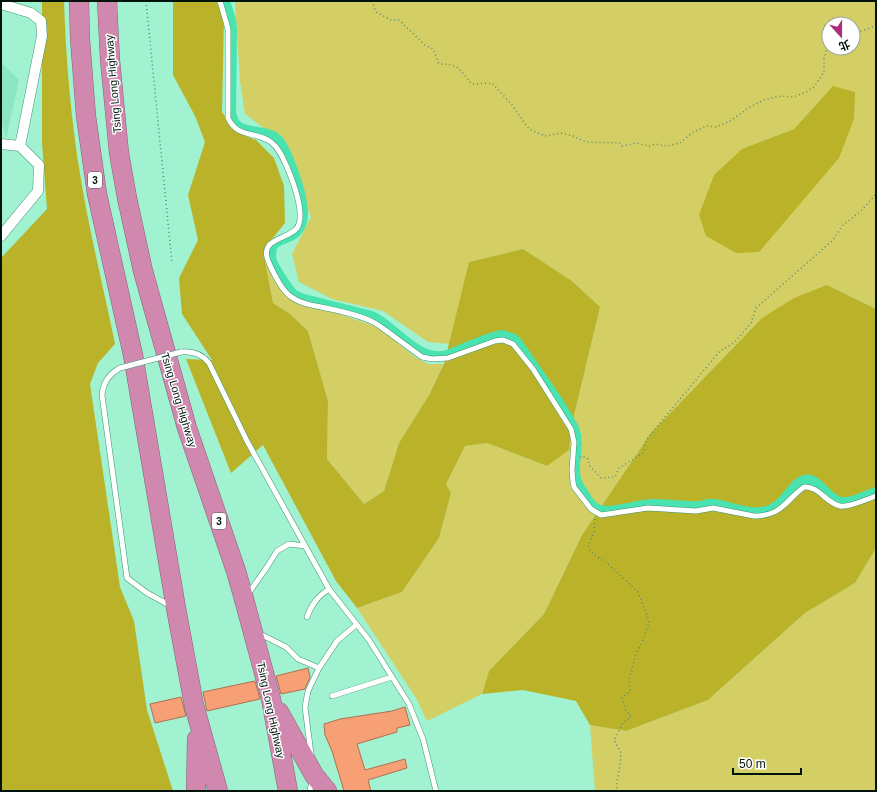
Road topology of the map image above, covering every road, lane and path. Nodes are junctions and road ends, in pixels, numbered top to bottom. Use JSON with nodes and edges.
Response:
{"nodes":[{"id":1,"x":79,"y":1,"type":"edge"},
{"id":2,"x":107,"y":1,"type":"edge"},
{"id":3,"x":146,"y":1,"type":"edge"},
{"id":4,"x":220,"y":1,"type":"edge"},
{"id":5,"x":372,"y":1,"type":"edge"},
{"id":6,"x":1,"y":4,"type":"edge"},
{"id":7,"x":876,"y":28,"type":"edge"},
{"id":8,"x":861,"y":31,"type":"edge"},
{"id":9,"x":825,"y":56,"type":"edge"},
{"id":10,"x":1,"y":144,"type":"edge"},
{"id":11,"x":20,"y":146,"type":"junction"},
{"id":12,"x":876,"y":194,"type":"edge"},
{"id":13,"x":1,"y":236,"type":"edge"},
{"id":14,"x":172,"y":263,"type":"dead end"},
{"id":15,"x":580,"y":457,"type":"dead end"},
{"id":16,"x":876,"y":496,"type":"edge"},
{"id":17,"x":596,"y":512,"type":"junction"},
{"id":18,"x":305,"y":546,"type":"junction"},
{"id":19,"x":329,"y":589,"type":"junction"},
{"id":20,"x":244,"y":599,"type":"junction"},
{"id":21,"x":176,"y":608,"type":"junction"},
{"id":22,"x":307,"y":617,"type":"dead end"},
{"id":23,"x":356,"y":625,"type":"junction"},
{"id":24,"x":252,"y":630,"type":"junction"},
{"id":25,"x":319,"y":668,"type":"junction"},
{"id":26,"x":392,"y":677,"type":"junction"},
{"id":27,"x":332,"y":696,"type":"dead end"},
{"id":28,"x":271,"y":699,"type":"junction"},
{"id":29,"x":197,"y":718,"type":"junction"},
{"id":30,"x":314,"y":786,"type":"edge"},
{"id":31,"x":196,"y":791,"type":"edge"},
{"id":32,"x":218,"y":791,"type":"edge"},
{"id":33,"x":288,"y":791,"type":"edge"},
{"id":34,"x":327,"y":791,"type":"edge"},
{"id":35,"x":436,"y":791,"type":"edge"},
{"id":36,"x":618,"y":791,"type":"edge"}],
"edges":[{"from":1,"to":21,"type":"highway","number":"3"},
{"from":2,"to":20,"type":"highway","name":"Tsing Long Highway","number":"3"},
{"from":3,"to":14,"type":"path"},
{"from":4,"to":17,"type":"lane"},
{"from":5,"to":9,"type":"path"},
{"from":6,"to":11,"type":"street"},
{"from":7,"to":8,"type":"path"},
{"from":10,"to":11,"type":"street"},
{"from":11,"to":13,"type":"street"},
{"from":12,"to":15,"type":"path"},
{"from":16,"to":17,"type":"lane"},
{"from":17,"to":36,"type":"path"},
{"from":18,"to":19,"type":"lane"},
{"from":18,"to":20,"type":"lane"},
{"from":18,"to":21,"type":"lane","bridge":true},
{"from":19,"to":22,"type":"lane"},
{"from":19,"to":23,"type":"lane"},
{"from":20,"to":24,"type":"highway","name":"Tsing Long Highway","number":"3"},
{"from":21,"to":29,"type":"highway","number":"3"},
{"from":23,"to":25,"type":"lane"},
{"from":23,"to":26,"type":"lane"},
{"from":24,"to":25,"type":"lane"},
{"from":24,"to":28,"type":"highway","name":"Tsing Long Highway","number":"3"},
{"from":25,"to":30,"type":"lane"},
{"from":26,"to":27,"type":"lane"},
{"from":26,"to":35,"type":"lane"},
{"from":28,"to":30,"type":"highway"},
{"from":28,"to":33,"type":"highway","name":"Tsing Long Highway","number":"3"},
{"from":29,"to":31,"type":"highway"},
{"from":29,"to":32,"type":"highway","number":"3"},
{"from":30,"to":34,"type":"highway"}]}
